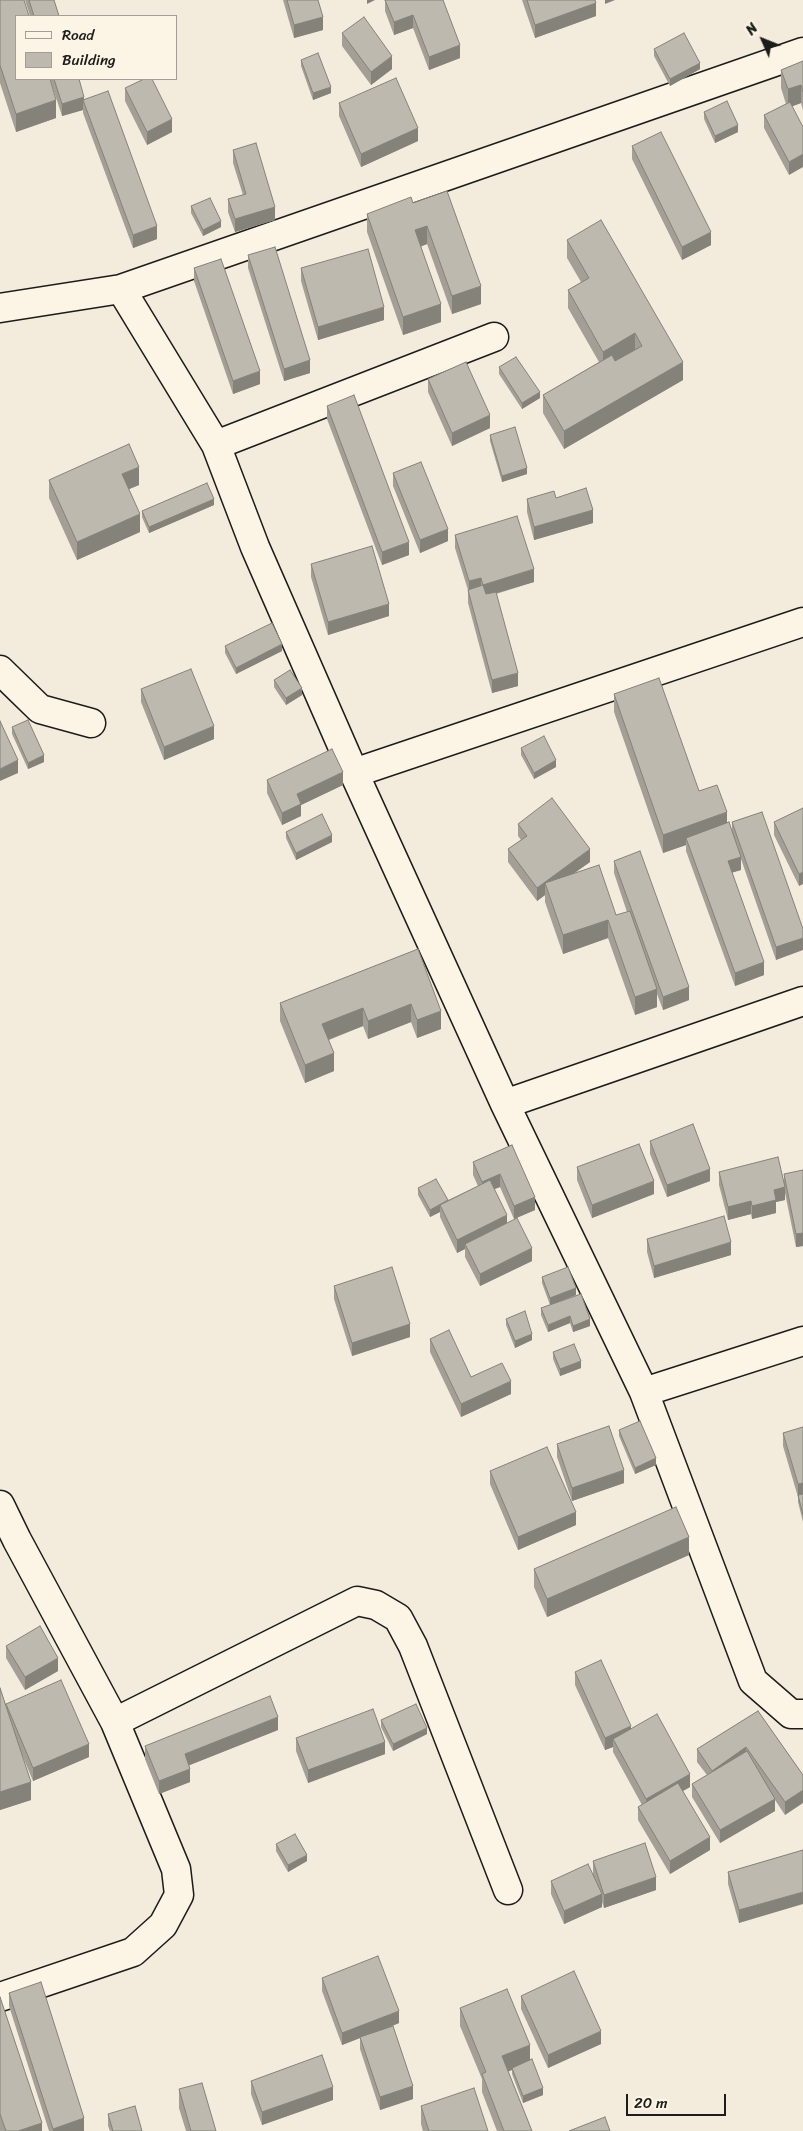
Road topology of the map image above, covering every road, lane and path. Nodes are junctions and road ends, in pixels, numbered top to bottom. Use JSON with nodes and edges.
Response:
{"nodes":[{"id":1,"x":803,"y":52,"type":"edge"},
{"id":2,"x":121,"y":289,"type":"junction"},
{"id":3,"x":0,"y":308,"type":"edge"},
{"id":4,"x":494,"y":337,"type":"dead end"},
{"id":5,"x":216,"y":445,"type":"junction"},
{"id":6,"x":803,"y":622,"type":"edge"},
{"id":7,"x":0,"y":670,"type":"edge"},
{"id":8,"x":91,"y":723,"type":"dead end"},
{"id":9,"x":354,"y":773,"type":"junction"},
{"id":10,"x":803,"y":1001,"type":"edge"},
{"id":11,"x":504,"y":1104,"type":"junction"},
{"id":12,"x":803,"y":1341,"type":"edge"},
{"id":13,"x":644,"y":1392,"type":"junction"},
{"id":14,"x":0,"y":1504,"type":"edge"},
{"id":15,"x":803,"y":1714,"type":"edge"},
{"id":16,"x":115,"y":1722,"type":"junction"},
{"id":17,"x":508,"y":1890,"type":"dead end"},
{"id":18,"x":0,"y":1997,"type":"edge"}],
"edges":[{"from":1,"to":2,"type":"street"},
{"from":2,"to":3,"type":"street"},
{"from":2,"to":5,"type":"street"},
{"from":4,"to":5,"type":"street"},
{"from":5,"to":9,"type":"street"},
{"from":6,"to":9,"type":"street"},
{"from":7,"to":8,"type":"street"},
{"from":9,"to":11,"type":"street"},
{"from":10,"to":11,"type":"street"},
{"from":11,"to":13,"type":"street"},
{"from":12,"to":13,"type":"street"},
{"from":13,"to":15,"type":"street"},
{"from":14,"to":16,"type":"street"},
{"from":16,"to":17,"type":"street"},
{"from":16,"to":18,"type":"street"}]}
